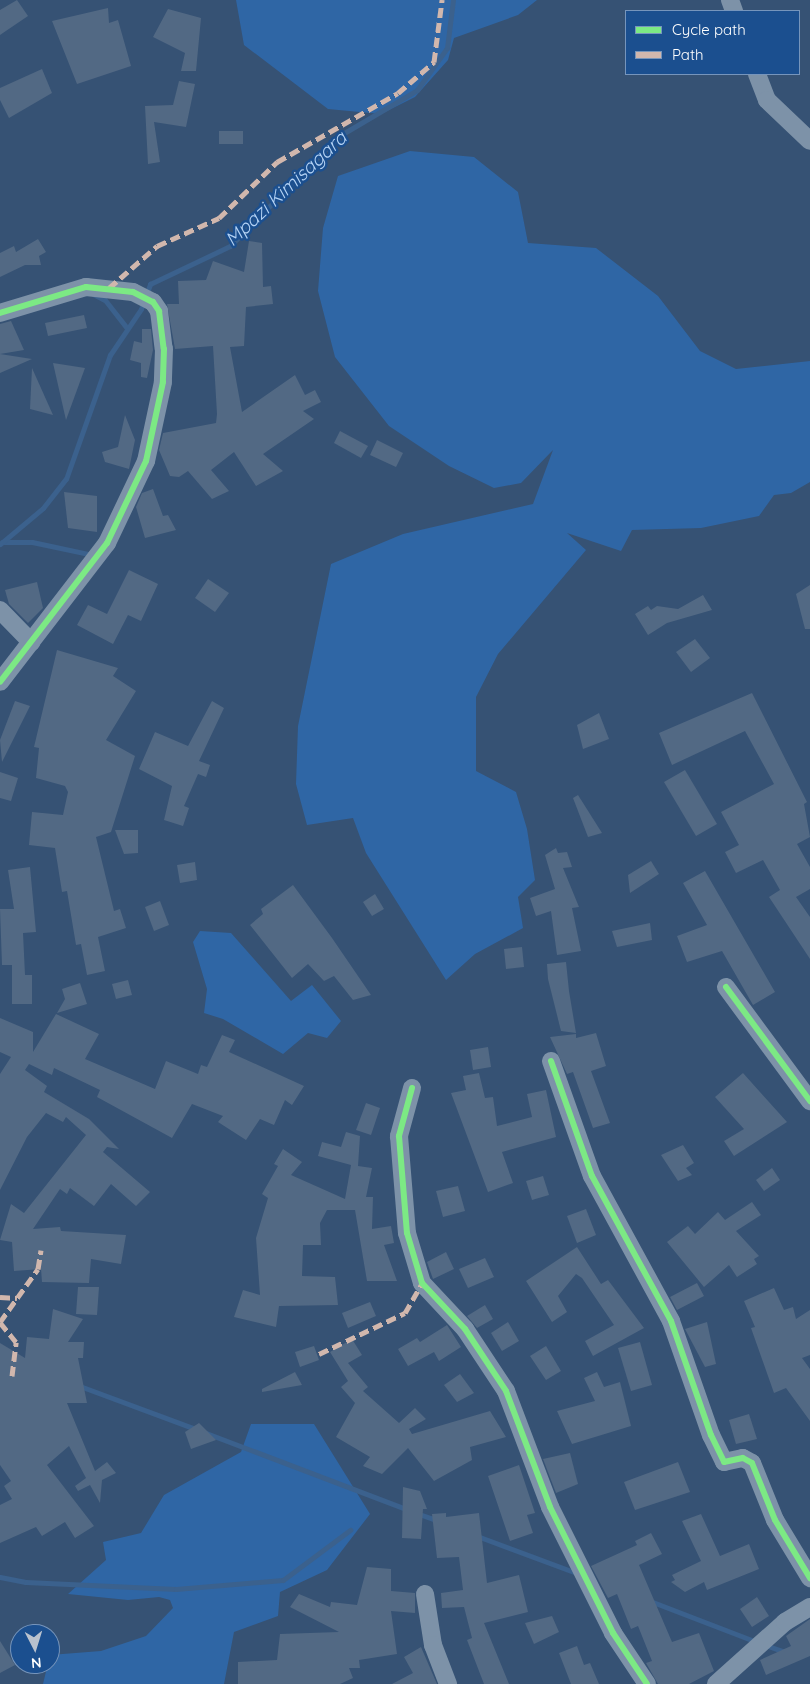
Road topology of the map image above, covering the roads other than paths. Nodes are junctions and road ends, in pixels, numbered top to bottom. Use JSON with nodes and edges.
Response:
{"nodes":[{"id":1,"x":757,"y":75,"type":"edge"},
{"id":2,"x":810,"y":141,"type":"edge"},
{"id":3,"x":0,"y":313,"type":"edge"},
{"id":4,"x":0,"y":610,"type":"edge"},
{"id":5,"x":31,"y":642,"type":"junction"},
{"id":6,"x":0,"y":682,"type":"edge"},
{"id":7,"x":726,"y":987,"type":"dead end"},
{"id":8,"x":551,"y":1061,"type":"dead end"},
{"id":9,"x":412,"y":1088,"type":"dead end"},
{"id":10,"x":810,"y":1101,"type":"edge"},
{"id":11,"x":810,"y":1578,"type":"edge"},
{"id":12,"x":426,"y":1594,"type":"dead end"},
{"id":13,"x":810,"y":1607,"type":"edge"},
{"id":14,"x":448,"y":1684,"type":"edge"},
{"id":15,"x":646,"y":1684,"type":"edge"},
{"id":16,"x":716,"y":1684,"type":"edge"}],
"edges":[{"from":1,"to":2,"type":"street"},
{"from":3,"to":5,"type":"street"},
{"from":4,"to":5,"type":"street"},
{"from":5,"to":6,"type":"street"},
{"from":7,"to":10,"type":"street"},
{"from":8,"to":11,"type":"street"},
{"from":9,"to":15,"type":"street"},
{"from":12,"to":14,"type":"street"},
{"from":13,"to":16,"type":"street"}]}
